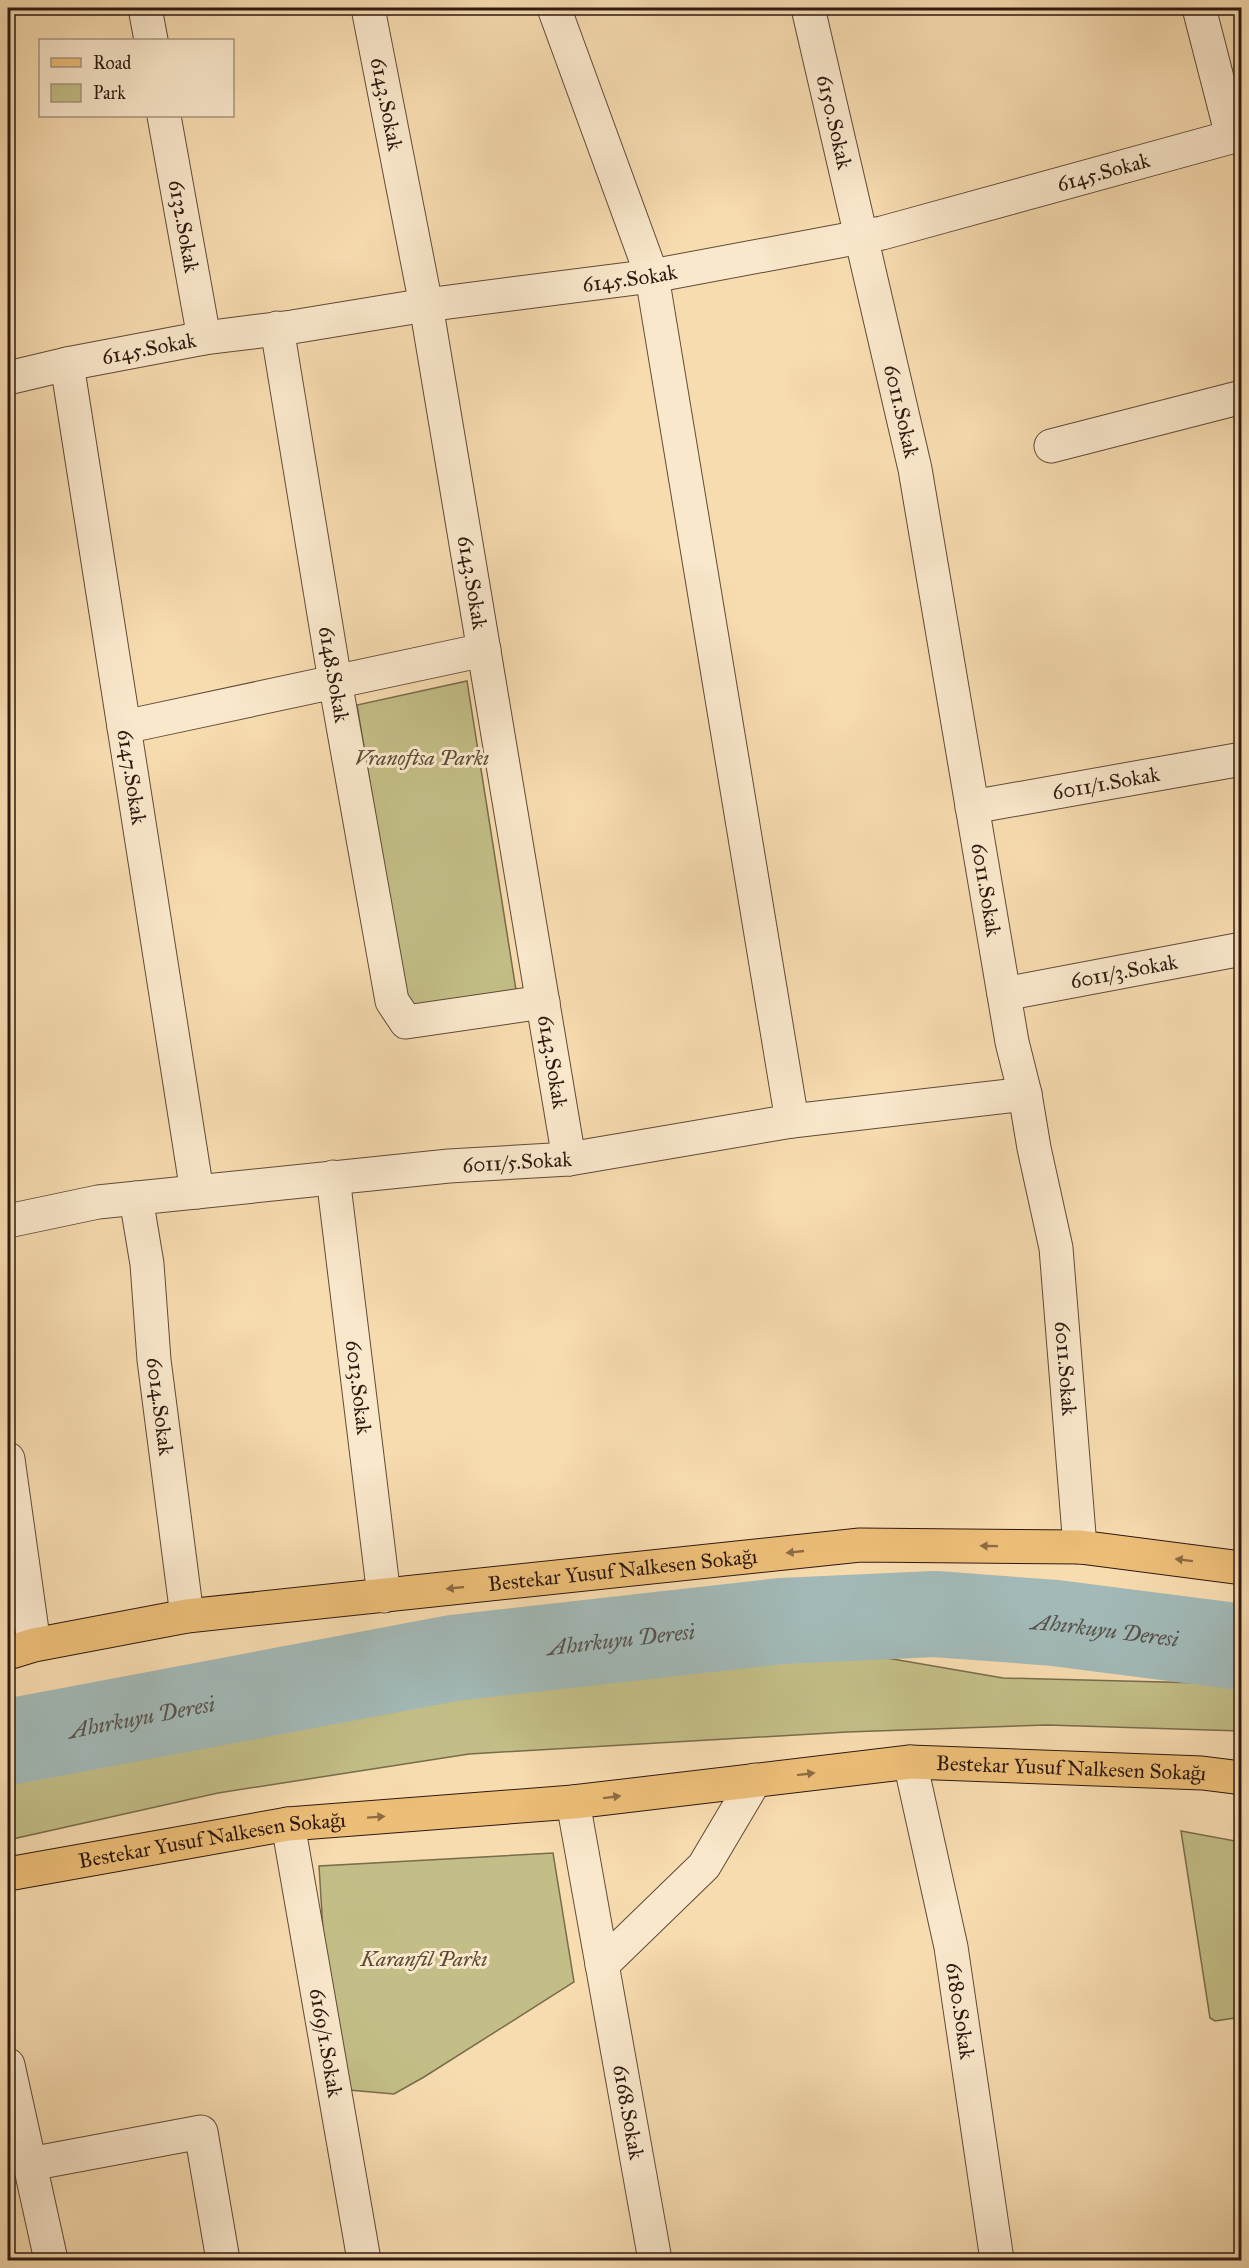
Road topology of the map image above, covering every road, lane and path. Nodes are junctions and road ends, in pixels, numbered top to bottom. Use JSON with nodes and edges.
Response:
{"nodes":[{"id":1,"x":145,"y":8,"type":"edge"},
{"id":2,"x":368,"y":8,"type":"edge"},
{"id":3,"x":554,"y":8,"type":"edge"},
{"id":4,"x":808,"y":8,"type":"edge"},
{"id":5,"x":1199,"y":8,"type":"edge"},
{"id":6,"x":151,"y":39,"type":"edge"},
{"id":7,"x":164,"y":117,"type":"edge"},
{"id":8,"x":1237,"y":135,"type":"edge"},
{"id":9,"x":861,"y":237,"type":"junction"},
{"id":10,"x":652,"y":276,"type":"junction"},
{"id":11,"x":426,"y":305,"type":"junction"},
{"id":12,"x":277,"y":328,"type":"junction"},
{"id":13,"x":204,"y":338,"type":"junction"},
{"id":14,"x":67,"y":364,"type":"junction"},
{"id":15,"x":8,"y":378,"type":"edge"},
{"id":16,"x":1242,"y":397,"type":"edge"},
{"id":17,"x":1051,"y":446,"type":"dead end"},
{"id":18,"x":484,"y":650,"type":"junction"},
{"id":19,"x":334,"y":681,"type":"junction"},
{"id":20,"x":124,"y":727,"type":"junction"},
{"id":21,"x":1242,"y":759,"type":"edge"},
{"id":22,"x":972,"y":807,"type":"junction"},
{"id":23,"x":1242,"y":949,"type":"edge"},
{"id":24,"x":1004,"y":994,"type":"junction"},
{"id":25,"x":543,"y":1002,"type":"junction"},
{"id":26,"x":1025,"y":1094,"type":"junction"},
{"id":27,"x":792,"y":1121,"type":"junction"},
{"id":28,"x":569,"y":1159,"type":"junction"},
{"id":29,"x":333,"y":1177,"type":"junction"},
{"id":30,"x":197,"y":1192,"type":"junction"},
{"id":31,"x":136,"y":1198,"type":"junction"},
{"id":32,"x":8,"y":1215,"type":"edge"},
{"id":33,"x":8,"y":1459,"type":"edge"},
{"id":34,"x":1080,"y":1547,"type":"junction"},
{"id":35,"x":1242,"y":1568,"type":"edge"},
{"id":36,"x":384,"y":1596,"type":"junction"},
{"id":37,"x":187,"y":1616,"type":"junction"},
{"id":38,"x":21,"y":1649,"type":"edge"},
{"id":39,"x":910,"y":1762,"type":"junction"},
{"id":40,"x":1242,"y":1778,"type":"edge"},
{"id":41,"x":755,"y":1780,"type":"junction"},
{"id":42,"x":573,"y":1802,"type":"junction"},
{"id":43,"x":288,"y":1824,"type":"junction"},
{"id":44,"x":8,"y":1874,"type":"edge"},
{"id":45,"x":602,"y":1965,"type":"junction"},
{"id":46,"x":8,"y":2065,"type":"edge"},
{"id":47,"x":30,"y":2164,"type":"junction"},
{"id":48,"x":51,"y":2260,"type":"edge"},
{"id":49,"x":223,"y":2260,"type":"edge"},
{"id":50,"x":364,"y":2260,"type":"edge"},
{"id":51,"x":655,"y":2260,"type":"edge"},
{"id":52,"x":997,"y":2260,"type":"edge"}],
"edges":[{"from":1,"to":6,"type":"street"},
{"from":2,"to":11,"type":"street","name":"6143.Sokak"},
{"from":3,"to":10,"type":"street"},
{"from":4,"to":9,"type":"street","name":"6150.Sokak"},
{"from":5,"to":8,"type":"street"},
{"from":7,"to":13,"type":"street","name":"6132.Sokak"},
{"from":8,"to":9,"type":"street","name":"6145.Sokak"},
{"from":9,"to":10,"type":"street","name":"6145.Sokak"},
{"from":9,"to":22,"type":"street","name":"6011.Sokak"},
{"from":10,"to":11,"type":"street","name":"6145.Sokak"},
{"from":10,"to":27,"type":"street"},
{"from":11,"to":12,"type":"street","name":"6145.Sokak"},
{"from":11,"to":18,"type":"street","name":"6143.Sokak"},
{"from":12,"to":13,"type":"street","name":"6145.Sokak"},
{"from":12,"to":19,"type":"street","name":"6148.Sokak"},
{"from":13,"to":14,"type":"street","name":"6145.Sokak"},
{"from":14,"to":15,"type":"street","name":"6145.Sokak"},
{"from":14,"to":20,"type":"street","name":"6147.Sokak"},
{"from":16,"to":17,"type":"street"},
{"from":18,"to":19,"type":"street"},
{"from":18,"to":25,"type":"street","name":"6143.Sokak"},
{"from":19,"to":20,"type":"street"},
{"from":19,"to":25,"type":"street","name":"6148.Sokak"},
{"from":20,"to":30,"type":"street","name":"6147.Sokak"},
{"from":21,"to":22,"type":"street","name":"6011/1.Sokak"},
{"from":22,"to":24,"type":"street","name":"6011.Sokak"},
{"from":23,"to":24,"type":"street","name":"6011/3.Sokak"},
{"from":24,"to":26,"type":"street","name":"6011.Sokak"},
{"from":25,"to":28,"type":"street","name":"6143.Sokak"},
{"from":26,"to":27,"type":"street","name":"6011/5.Sokak"},
{"from":26,"to":34,"type":"street","name":"6011.Sokak"},
{"from":27,"to":28,"type":"street","name":"6011/5.Sokak"},
{"from":28,"to":29,"type":"street","name":"6011/5.Sokak"},
{"from":29,"to":30,"type":"street","name":"6011/5.Sokak"},
{"from":29,"to":36,"type":"street","name":"6013.Sokak"},
{"from":30,"to":31,"type":"street","name":"6011/5.Sokak"},
{"from":31,"to":32,"type":"street","name":"6011/5.Sokak"},
{"from":31,"to":37,"type":"street","name":"6014.Sokak"},
{"from":33,"to":38,"type":"street"},
{"from":35,"to":34,"type":"main road","name":"Bestekar Yusuf Nalkesen Sokağı","one_way":true},
{"from":34,"to":36,"type":"main road","name":"Bestekar Yusuf Nalkesen Sokağı","one_way":true},
{"from":36,"to":37,"type":"main road","name":"Bestekar Yusuf Nalkesen Sokağı"},
{"from":37,"to":38,"type":"main road","name":"Bestekar Yusuf Nalkesen Sokağı"},
{"from":39,"to":40,"type":"main road","name":"Bestekar Yusuf Nalkesen Sokağı"},
{"from":41,"to":39,"type":"main road","name":"Bestekar Yusuf Nalkesen Sokağı","one_way":true},
{"from":39,"to":52,"type":"street","name":"6180.Sokak"},
{"from":42,"to":41,"type":"main road","name":"Bestekar Yusuf Nalkesen Sokağı","one_way":true},
{"from":41,"to":45,"type":"street"},
{"from":43,"to":42,"type":"main road","name":"Bestekar Yusuf Nalkesen Sokağı","one_way":true},
{"from":42,"to":45,"type":"street","name":"6168.Sokak"},
{"from":43,"to":44,"type":"main road","name":"Bestekar Yusuf Nalkesen Sokağı"},
{"from":43,"to":50,"type":"street","name":"6169/1.Sokak"},
{"from":45,"to":51,"type":"street","name":"6168.Sokak"},
{"from":46,"to":47,"type":"street"},
{"from":47,"to":48,"type":"street"},
{"from":47,"to":49,"type":"street"}]}
